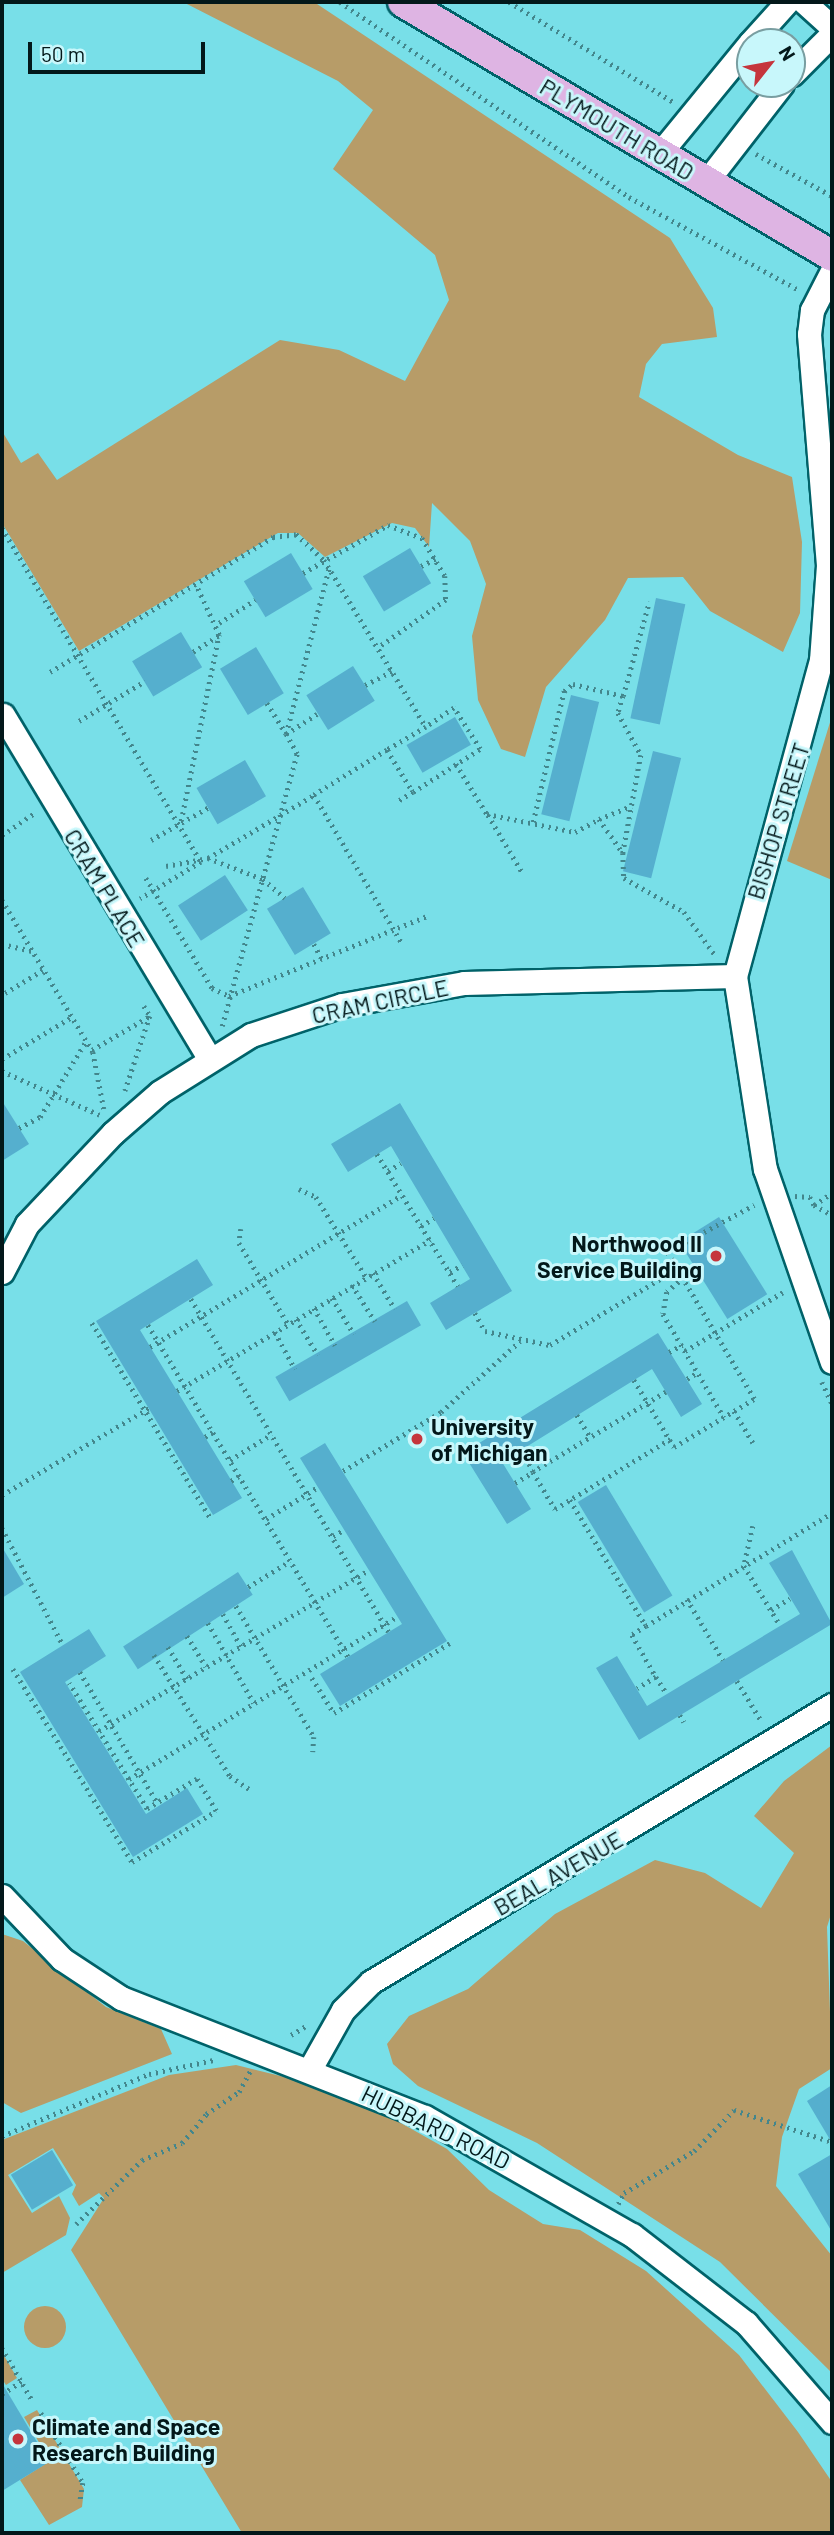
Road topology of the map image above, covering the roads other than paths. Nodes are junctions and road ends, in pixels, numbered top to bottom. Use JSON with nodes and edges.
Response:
{"nodes":[{"id":1,"x":403,"y":2,"type":"edge"},
{"id":2,"x":787,"y":2,"type":"edge"},
{"id":3,"x":804,"y":2,"type":"edge"},
{"id":4,"x":832,"y":27,"type":"edge"},
{"id":5,"x":763,"y":28,"type":"edge"},
{"id":6,"x":832,"y":34,"type":"edge"},
{"id":7,"x":736,"y":59,"type":"edge"},
{"id":8,"x":806,"y":60,"type":"edge"},
{"id":9,"x":770,"y":98,"type":"edge"},
{"id":10,"x":660,"y":153,"type":"junction"},
{"id":11,"x":706,"y":182,"type":"junction"},
{"id":12,"x":832,"y":256,"type":"edge"},
{"id":13,"x":832,"y":271,"type":"edge"},
{"id":14,"x":3,"y":715,"type":"edge"},
{"id":15,"x":735,"y":976,"type":"junction"},
{"id":16,"x":215,"y":1055,"type":"junction"},
{"id":17,"x":2,"y":1272,"type":"edge"},
{"id":18,"x":832,"y":1362,"type":"edge"},
{"id":19,"x":832,"y":1705,"type":"edge"},
{"id":20,"x":2,"y":1896,"type":"edge"},
{"id":21,"x":310,"y":2067,"type":"junction"},
{"id":22,"x":832,"y":2422,"type":"edge"}],
"edges":[{"from":1,"to":10,"type":"main road","name":"PLYMOUTH ROAD"},
{"from":2,"to":5,"type":"street"},
{"from":3,"to":4,"type":"street"},
{"from":6,"to":8,"type":"street"},
{"from":7,"to":10,"type":"street"},
{"from":9,"to":11,"type":"street"},
{"from":10,"to":11,"type":"main road","name":"PLYMOUTH ROAD"},
{"from":11,"to":12,"type":"main road","name":"PLYMOUTH ROAD"},
{"from":13,"to":15,"type":"street","name":"BISHOP STREET"},
{"from":14,"to":16,"type":"street","name":"CRAM PLACE"},
{"from":15,"to":16,"type":"street","name":"CRAM CIRCLE"},
{"from":15,"to":18,"type":"street","name":"BISHOP STREET"},
{"from":16,"to":17,"type":"street","name":"CRAM CIRCLE"},
{"from":19,"to":21,"type":"street","name":"BEAL AVENUE"},
{"from":20,"to":21,"type":"street","name":"HUBBARD ROAD"},
{"from":21,"to":22,"type":"street","name":"HUBBARD ROAD"}]}
